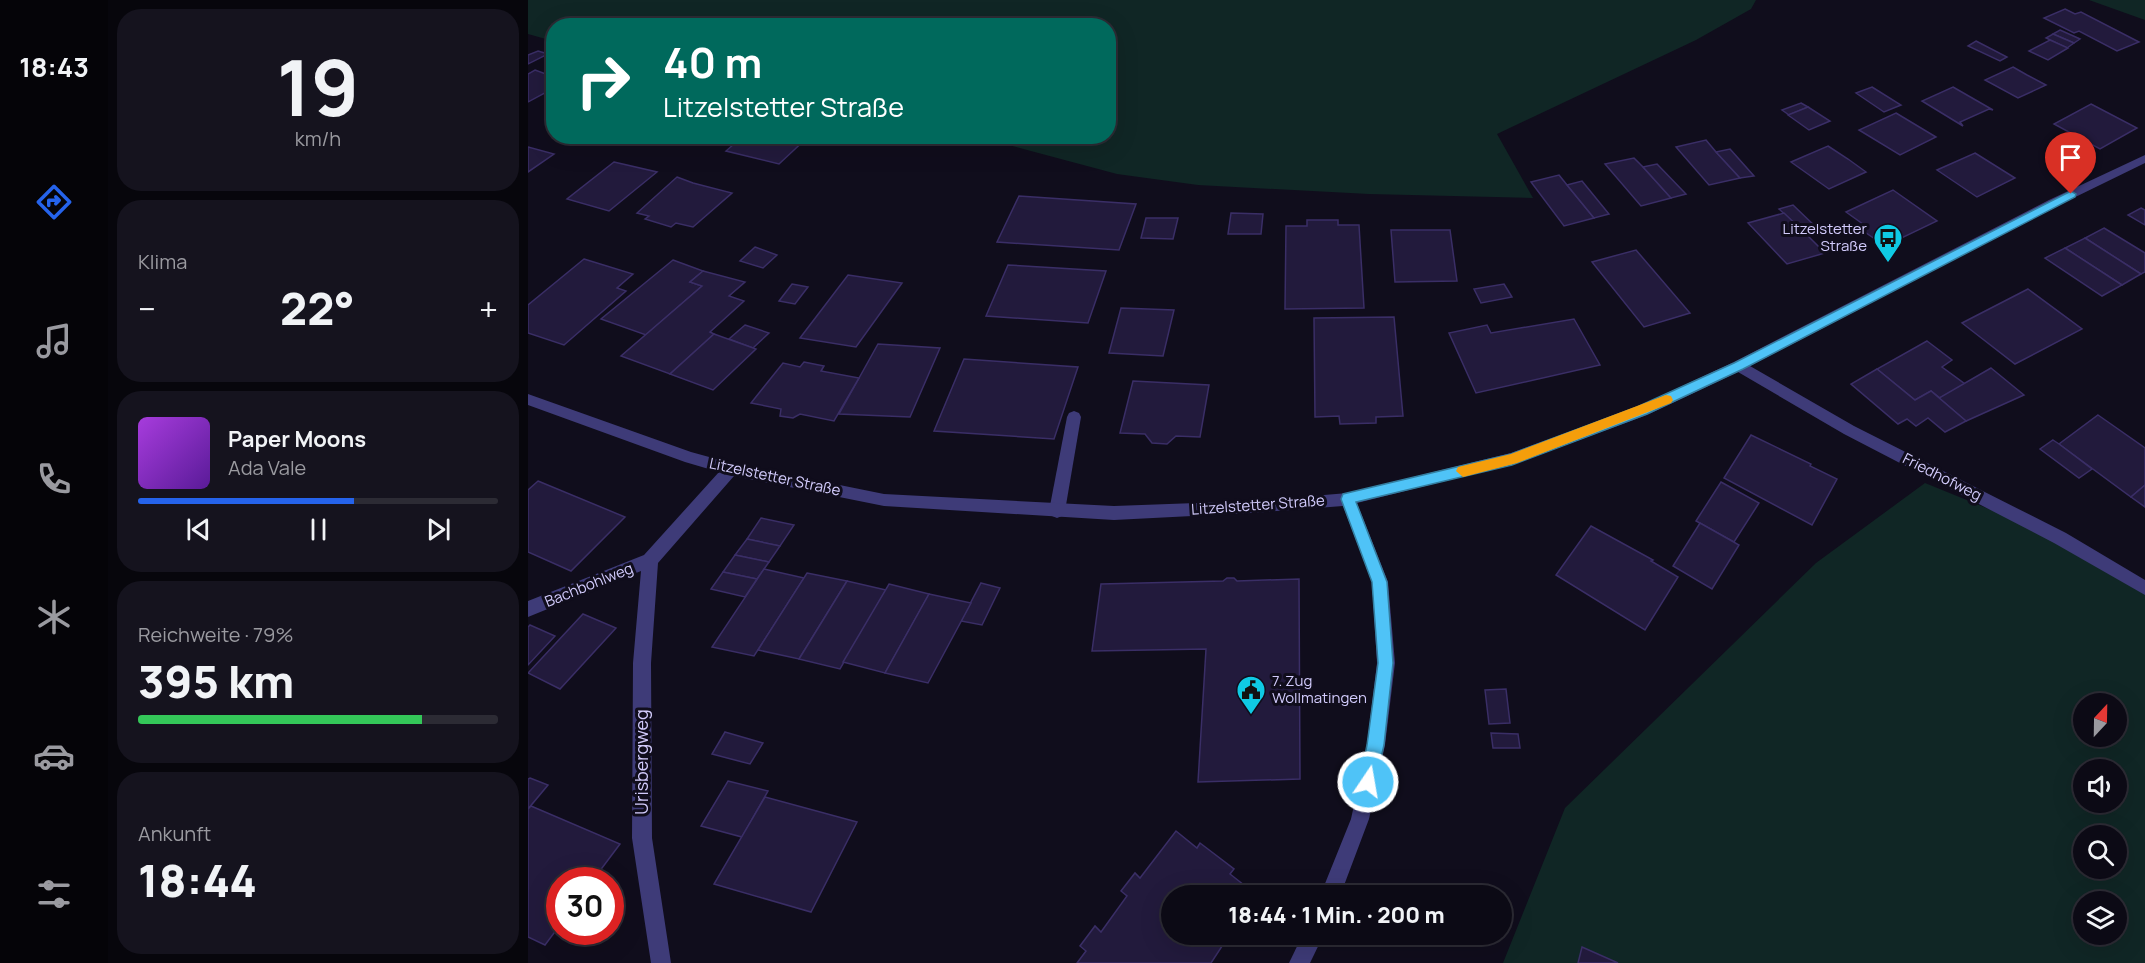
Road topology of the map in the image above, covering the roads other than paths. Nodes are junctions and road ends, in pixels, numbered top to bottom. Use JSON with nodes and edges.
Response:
{"nodes":[{"id":1,"x":2145,"y":159,"type":"edge"},
{"id":2,"x":1739,"y":366,"type":"junction"},
{"id":3,"x":528,"y":399,"type":"edge"},
{"id":4,"x":1074,"y":417,"type":"dead end"},
{"id":5,"x":731,"y":469,"type":"junction"},
{"id":6,"x":1348,"y":499,"type":"junction"},
{"id":7,"x":1057,"y":511,"type":"junction"},
{"id":8,"x":650,"y":560,"type":"junction"},
{"id":9,"x":2145,"y":588,"type":"edge"},
{"id":10,"x":528,"y":609,"type":"edge"},
{"id":11,"x":1334,"y":885,"type":"edge"},
{"id":12,"x":1308,"y":945,"type":"edge"},
{"id":13,"x":661,"y":963,"type":"edge"},
{"id":14,"x":1299,"y":963,"type":"edge"}],
"edges":[{"from":1,"to":2,"type":"street","name":"Litzelstetter Straße"},
{"from":2,"to":6,"type":"street","name":"Litzelstetter Straße"},
{"from":2,"to":9,"type":"street","name":"Friedhofweg"},
{"from":3,"to":5,"type":"street","name":"Litzelstetter Straße"},
{"from":4,"to":7,"type":"street"},
{"from":5,"to":7,"type":"street","name":"Litzelstetter Straße"},
{"from":5,"to":8,"type":"street"},
{"from":6,"to":7,"type":"street","name":"Litzelstetter Straße"},
{"from":6,"to":11,"type":"street"},
{"from":8,"to":10,"type":"street","name":"Bachbohlweg"},
{"from":8,"to":13,"type":"street","name":"Urisbergweg"},
{"from":12,"to":14,"type":"street"}]}
